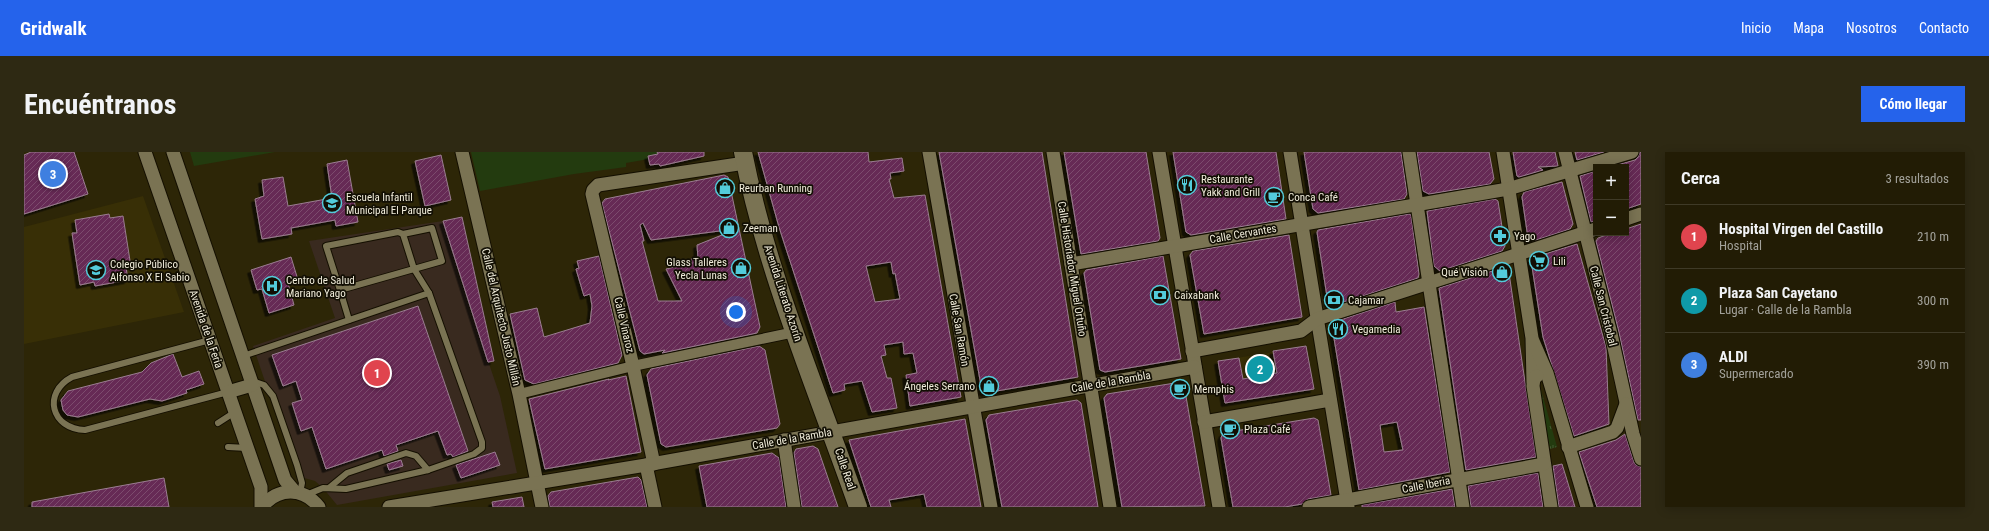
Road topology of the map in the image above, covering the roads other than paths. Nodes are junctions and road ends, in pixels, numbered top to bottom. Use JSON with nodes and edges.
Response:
{"nodes":[{"id":1,"x":145,"y":152,"type":"edge"},
{"id":2,"x":173,"y":152,"type":"edge"},
{"id":3,"x":462,"y":152,"type":"edge"},
{"id":4,"x":929,"y":152,"type":"edge"},
{"id":5,"x":1053,"y":152,"type":"edge"},
{"id":6,"x":1159,"y":152,"type":"edge"},
{"id":7,"x":1290,"y":152,"type":"edge"},
{"id":8,"x":1408,"y":152,"type":"edge"},
{"id":9,"x":1503,"y":152,"type":"edge"},
{"id":10,"x":1565,"y":152,"type":"edge"},
{"id":11,"x":1632,"y":152,"type":"edge"},
{"id":12,"x":744,"y":158,"type":"edge"},
{"id":13,"x":1569,"y":171,"type":"junction"},
{"id":14,"x":1508,"y":189,"type":"junction"},
{"id":15,"x":1416,"y":204,"type":"junction"},
{"id":16,"x":1641,"y":214,"type":"edge"},
{"id":17,"x":1629,"y":218,"type":"edge"},
{"id":18,"x":1301,"y":224,"type":"junction"},
{"id":19,"x":1590,"y":231,"type":"edge"},
{"id":20,"x":403,"y":234,"type":"junction"},
{"id":21,"x":1175,"y":246,"type":"junction"},
{"id":22,"x":1518,"y":253,"type":"junction"},
{"id":23,"x":1071,"y":264,"type":"junction"},
{"id":24,"x":414,"y":269,"type":"junction"},
{"id":25,"x":1429,"y":282,"type":"junction"},
{"id":26,"x":340,"y":290,"type":"junction"},
{"id":27,"x":429,"y":293,"type":"junction"},
{"id":28,"x":1317,"y":319,"type":"junction"},
{"id":29,"x":349,"y":320,"type":"junction"},
{"id":30,"x":795,"y":332,"type":"junction"},
{"id":31,"x":1532,"y":338,"type":"junction"},
{"id":32,"x":210,"y":340,"type":"junction"},
{"id":33,"x":1192,"y":351,"type":"junction"},
{"id":34,"x":243,"y":356,"type":"junction"},
{"id":35,"x":633,"y":366,"type":"junction"},
{"id":36,"x":1195,"y":367,"type":"junction"},
{"id":37,"x":1547,"y":373,"type":"junction"},
{"id":38,"x":1533,"y":382,"type":"junction"},
{"id":39,"x":252,"y":383,"type":"junction"},
{"id":40,"x":1090,"y":386,"type":"junction"},
{"id":41,"x":228,"y":392,"type":"junction"},
{"id":42,"x":519,"y":394,"type":"junction"},
{"id":43,"x":1330,"y":400,"type":"junction"},
{"id":44,"x":1626,"y":404,"type":"junction"},
{"id":45,"x":973,"y":407,"type":"junction"},
{"id":46,"x":235,"y":412,"type":"junction"},
{"id":47,"x":1204,"y":422,"type":"junction"},
{"id":48,"x":218,"y":423,"type":"dead end"},
{"id":49,"x":831,"y":431,"type":"junction"},
{"id":50,"x":784,"y":440,"type":"junction"},
{"id":51,"x":228,"y":447,"type":"dead end"},
{"id":52,"x":1568,"y":447,"type":"junction"},
{"id":53,"x":247,"y":448,"type":"junction"},
{"id":54,"x":1641,"y":459,"type":"edge"},
{"id":55,"x":1544,"y":464,"type":"junction"},
{"id":56,"x":650,"y":465,"type":"junction"},
{"id":57,"x":428,"y":470,"type":"junction"},
{"id":58,"x":1459,"y":479,"type":"junction"},
{"id":59,"x":538,"y":482,"type":"junction"},
{"id":60,"x":330,"y":487,"type":"junction"},
{"id":61,"x":300,"y":493,"type":"junction"},
{"id":62,"x":1347,"y":504,"type":"edge"},
{"id":63,"x":262,"y":507,"type":"edge"},
{"id":64,"x":319,"y":507,"type":"edge"},
{"id":65,"x":389,"y":507,"type":"edge"},
{"id":66,"x":542,"y":507,"type":"edge"},
{"id":67,"x":655,"y":507,"type":"edge"},
{"id":68,"x":794,"y":507,"type":"edge"},
{"id":69,"x":858,"y":507,"type":"edge"},
{"id":70,"x":991,"y":507,"type":"edge"},
{"id":71,"x":1110,"y":507,"type":"edge"},
{"id":72,"x":1219,"y":507,"type":"edge"},
{"id":73,"x":1309,"y":507,"type":"edge"},
{"id":74,"x":1463,"y":507,"type":"edge"},
{"id":75,"x":1551,"y":507,"type":"edge"},
{"id":76,"x":1587,"y":507,"type":"edge"}],
"edges":[{"from":1,"to":32,"type":"street","name":"Avenida de la Feria"},
{"from":2,"to":34,"type":"street"},
{"from":3,"to":42,"type":"street","name":"Calle del Arquitecto Justo Millán"},
{"from":4,"to":45,"type":"street","name":"Calle San Ramón"},
{"from":5,"to":23,"type":"street","name":"Calle Historiador Miguel Ortuño"},
{"from":6,"to":21,"type":"street"},
{"from":7,"to":18,"type":"street"},
{"from":8,"to":15,"type":"street"},
{"from":9,"to":14,"type":"street"},
{"from":10,"to":13,"type":"street","name":"Calle San Cristobal"},
{"from":11,"to":13,"type":"street","name":"Calle Cervantes"},
{"from":12,"to":30,"type":"main road","name":"Avenida Literato Azorín"},
{"from":12,"to":35,"type":"street","name":"Calle Vinaroz"},
{"from":13,"to":14,"type":"street","name":"Calle Cervantes"},
{"from":13,"to":19,"type":"street","name":"Calle San Cristobal"},
{"from":14,"to":15,"type":"street","name":"Calle Cervantes"},
{"from":14,"to":22,"type":"street"},
{"from":15,"to":18,"type":"street","name":"Calle Cervantes"},
{"from":15,"to":25,"type":"street"},
{"from":16,"to":17,"type":"street"},
{"from":18,"to":21,"type":"street","name":"Calle Cervantes"},
{"from":18,"to":28,"type":"street"},
{"from":19,"to":22,"type":"street"},
{"from":19,"to":44,"type":"street","name":"Calle San Cristobal"},
{"from":20,"to":24,"type":"lane"},
{"from":20,"to":24,"type":"lane"},
{"from":20,"to":26,"type":"lane"},
{"from":21,"to":23,"type":"street","name":"Calle Cervantes"},
{"from":21,"to":33,"type":"street"},
{"from":22,"to":25,"type":"street"},
{"from":22,"to":31,"type":"street"},
{"from":23,"to":40,"type":"street","name":"Calle Historiador Miguel Ortuño"},
{"from":24,"to":26,"type":"lane"},
{"from":24,"to":27,"type":"lane"},
{"from":25,"to":28,"type":"street"},
{"from":25,"to":58,"type":"street"},
{"from":26,"to":29,"type":"lane"},
{"from":27,"to":29,"type":"lane"},
{"from":27,"to":57,"type":"lane"},
{"from":28,"to":33,"type":"street"},
{"from":28,"to":43,"type":"street"},
{"from":29,"to":34,"type":"lane"},
{"from":30,"to":35,"type":"street"},
{"from":30,"to":49,"type":"main road","name":"Avenida Literato Azorín"},
{"from":31,"to":37,"type":"street"},
{"from":31,"to":38,"type":"street"},
{"from":32,"to":41,"type":"street","name":"Avenida de la Feria"},
{"from":32,"to":41,"type":"lane"},
{"from":33,"to":36,"type":"street"},
{"from":34,"to":39,"type":"street"},
{"from":35,"to":42,"type":"street"},
{"from":35,"to":56,"type":"street","name":"Calle Vinaroz"},
{"from":36,"to":40,"type":"street","name":"Calle de la Rambla"},
{"from":36,"to":47,"type":"street"},
{"from":37,"to":38,"type":"street"},
{"from":37,"to":52,"type":"street"},
{"from":38,"to":55,"type":"street"},
{"from":39,"to":41,"type":"street"},
{"from":39,"to":61,"type":"street"},
{"from":40,"to":45,"type":"street","name":"Calle de la Rambla"},
{"from":40,"to":71,"type":"street","name":"Calle Historiador Miguel Ortuño"},
{"from":41,"to":46,"type":"street","name":"Avenida de la Feria"},
{"from":42,"to":59,"type":"street","name":"Calle del Arquitecto Justo Millán"},
{"from":43,"to":47,"type":"street"},
{"from":43,"to":62,"type":"street"},
{"from":44,"to":52,"type":"street"},
{"from":44,"to":54,"type":"street","name":"Calle San Cristobal"},
{"from":45,"to":49,"type":"street","name":"Calle de la Rambla"},
{"from":45,"to":70,"type":"street","name":"Calle San Ramón"},
{"from":46,"to":48,"type":"lane"},
{"from":46,"to":53,"type":"street","name":"Avenida de la Feria"},
{"from":47,"to":72,"type":"street"},
{"from":49,"to":50,"type":"street","name":"Calle de la Rambla"},
{"from":49,"to":69,"type":"main road","name":"Calle Real"},
{"from":50,"to":56,"type":"street","name":"Calle de la Rambla"},
{"from":50,"to":68,"type":"street"},
{"from":51,"to":53,"type":"lane"},
{"from":52,"to":76,"type":"street"},
{"from":53,"to":63,"type":"street","name":"Avenida de la Feria"},
{"from":55,"to":58,"type":"street","name":"Calle Iberia"},
{"from":55,"to":75,"type":"street"},
{"from":56,"to":59,"type":"street","name":"Calle de la Rambla"},
{"from":56,"to":67,"type":"street","name":"Calle Vinaroz"},
{"from":57,"to":60,"type":"lane"},
{"from":57,"to":60,"type":"lane"},
{"from":58,"to":62,"type":"street","name":"Calle Iberia"},
{"from":58,"to":74,"type":"street"},
{"from":59,"to":65,"type":"street","name":"Calle de la Rambla"},
{"from":59,"to":66,"type":"street","name":"Calle del Arquitecto Justo Millán"},
{"from":60,"to":61,"type":"lane"},
{"from":61,"to":63,"type":"street"},
{"from":61,"to":64,"type":"street"},
{"from":62,"to":73,"type":"street","name":"Calle Iberia"}]}
